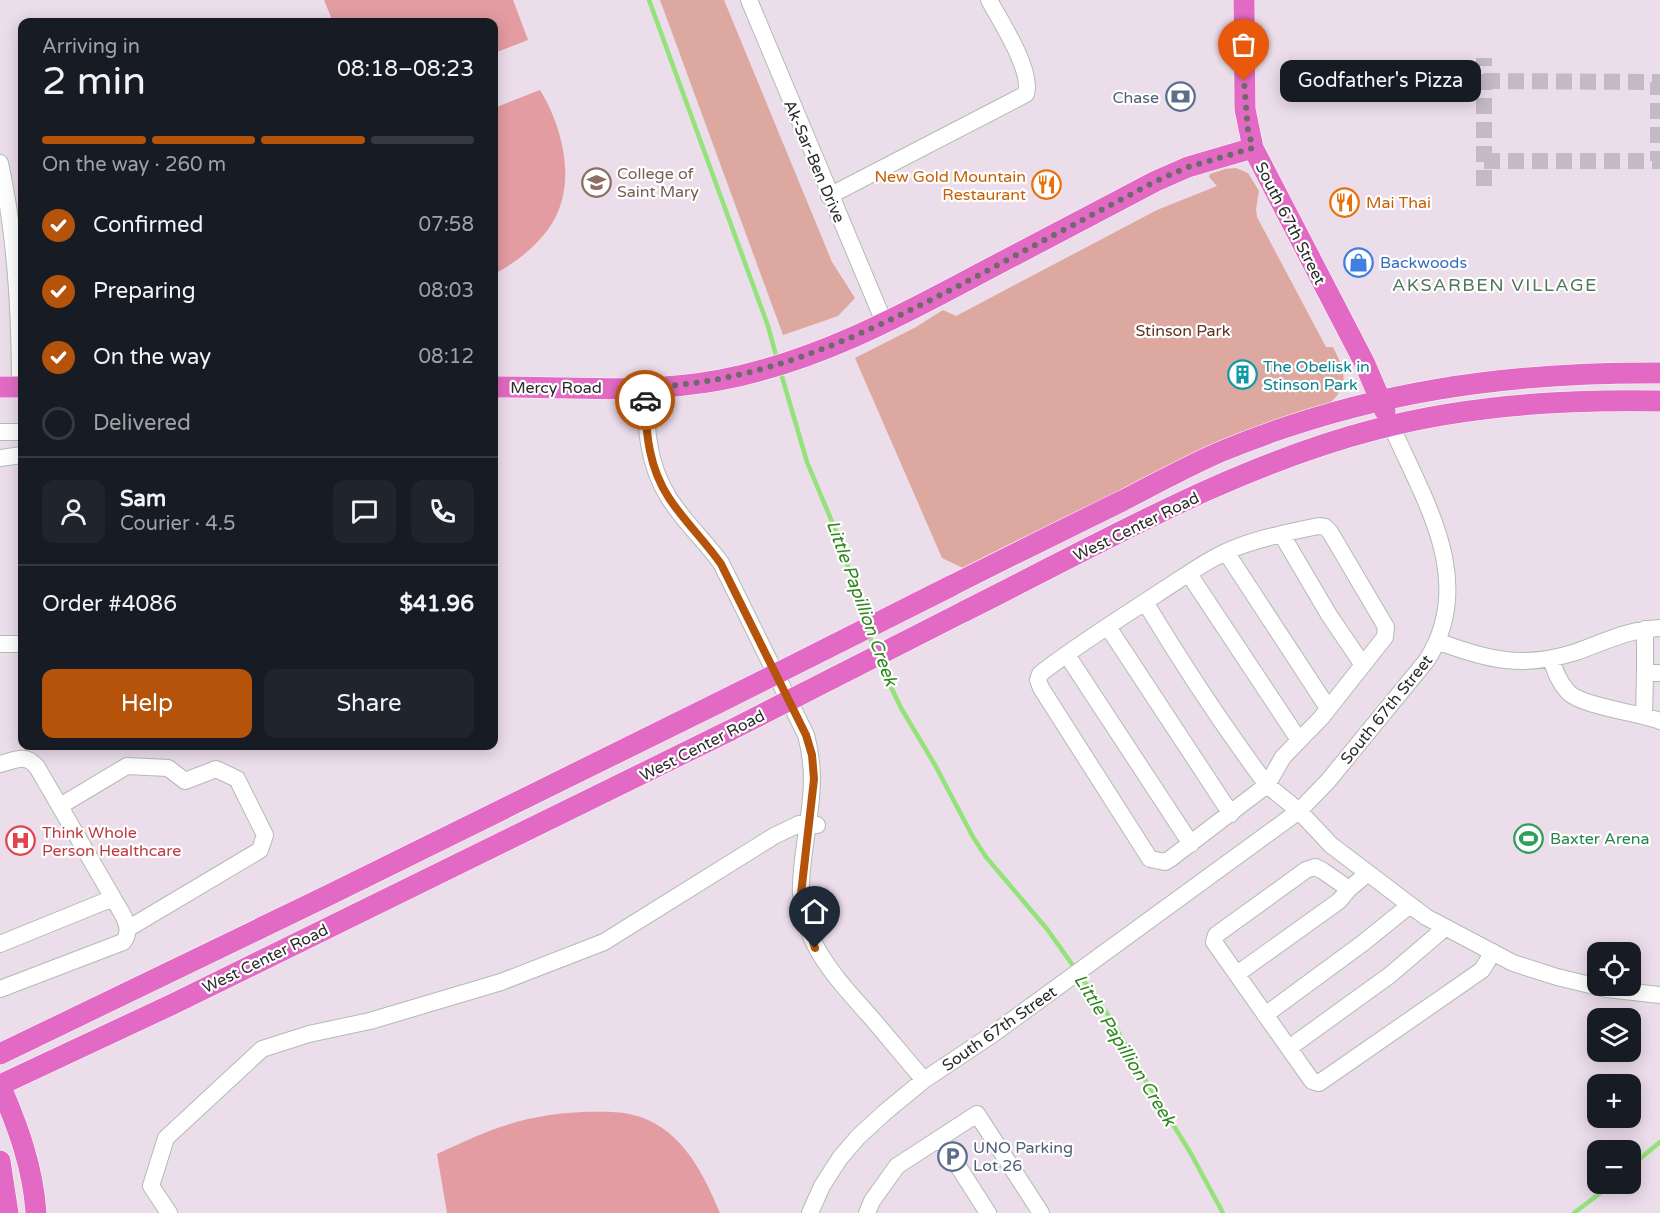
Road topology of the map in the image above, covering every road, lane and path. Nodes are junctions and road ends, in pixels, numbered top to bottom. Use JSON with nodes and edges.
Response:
{"nodes":[{"id":1,"x":749,"y":0,"type":"edge"},
{"id":2,"x":989,"y":0,"type":"edge"},
{"id":3,"x":1244,"y":0,"type":"edge"},
{"id":4,"x":1253,"y":148,"type":"junction"},
{"id":5,"x":0,"y":163,"type":"edge"},
{"id":6,"x":829,"y":196,"type":"junction"},
{"id":7,"x":18,"y":310,"type":"edge"},
{"id":8,"x":884,"y":322,"type":"junction"},
{"id":9,"x":18,"y":343,"type":"edge"},
{"id":10,"x":1660,"y":373,"type":"edge"},
{"id":11,"x":11,"y":387,"type":"edge"},
{"id":12,"x":498,"y":387,"type":"edge"},
{"id":13,"x":645,"y":387,"type":"junction"},
{"id":14,"x":1380,"y":400,"type":"junction"},
{"id":15,"x":1660,"y":401,"type":"edge"},
{"id":16,"x":1391,"y":425,"type":"junction"},
{"id":17,"x":0,"y":432,"type":"edge"},
{"id":18,"x":18,"y":432,"type":"edge"},
{"id":19,"x":18,"y":456,"type":"edge"},
{"id":20,"x":0,"y":458,"type":"edge"},
{"id":21,"x":1282,"y":535,"type":"junction"},
{"id":22,"x":1226,"y":552,"type":"junction"},
{"id":23,"x":1189,"y":574,"type":"junction"},
{"id":24,"x":1145,"y":602,"type":"junction"},
{"id":25,"x":1108,"y":627,"type":"junction"},
{"id":26,"x":1652,"y":629,"type":"edge"},
{"id":27,"x":1437,"y":641,"type":"junction"},
{"id":28,"x":0,"y":644,"type":"edge"},
{"id":29,"x":18,"y":644,"type":"edge"},
{"id":30,"x":1067,"y":655,"type":"junction"},
{"id":31,"x":1551,"y":659,"type":"junction"},
{"id":32,"x":1363,"y":665,"type":"junction"},
{"id":33,"x":1652,"y":673,"type":"edge"},
{"id":34,"x":1328,"y":708,"type":"junction"},
{"id":35,"x":1652,"y":718,"type":"edge"},
{"id":36,"x":1299,"y":741,"type":"junction"},
{"id":37,"x":0,"y":764,"type":"edge"},
{"id":38,"x":1267,"y":785,"type":"junction"},
{"id":39,"x":60,"y":806,"type":"junction"},
{"id":40,"x":1299,"y":812,"type":"junction"},
{"id":41,"x":1231,"y":814,"type":"junction"},
{"id":42,"x":813,"y":825,"type":"junction"},
{"id":43,"x":1191,"y":844,"type":"junction"},
{"id":44,"x":1368,"y":873,"type":"junction"},
{"id":45,"x":1349,"y":890,"type":"junction"},
{"id":46,"x":113,"y":898,"type":"junction"},
{"id":47,"x":1410,"y":905,"type":"junction"},
{"id":48,"x":129,"y":928,"type":"junction"},
{"id":49,"x":1445,"y":928,"type":"junction"},
{"id":50,"x":0,"y":944,"type":"edge"},
{"id":51,"x":1493,"y":952,"type":"junction"},
{"id":52,"x":1237,"y":974,"type":"junction"},
{"id":53,"x":0,"y":989,"type":"edge"},
{"id":54,"x":1660,"y":995,"type":"edge"},
{"id":55,"x":1265,"y":1015,"type":"junction"},
{"id":56,"x":1289,"y":1048,"type":"junction"},
{"id":57,"x":0,"y":1054,"type":"edge"},
{"id":58,"x":924,"y":1080,"type":"junction"},
{"id":59,"x":0,"y":1085,"type":"edge"},
{"id":60,"x":940,"y":1138,"type":"junction"},
{"id":61,"x":0,"y":1161,"type":"edge"},
{"id":62,"x":8,"y":1213,"type":"edge"},
{"id":63,"x":36,"y":1213,"type":"edge"},
{"id":64,"x":170,"y":1213,"type":"edge"},
{"id":65,"x":810,"y":1213,"type":"edge"},
{"id":66,"x":867,"y":1213,"type":"edge"},
{"id":67,"x":988,"y":1213,"type":"edge"},
{"id":68,"x":1041,"y":1213,"type":"edge"}],
"edges":[{"from":1,"to":6,"type":"street","name":"Ak-Sar-Ben Drive"},
{"from":2,"to":6,"type":"street"},
{"from":3,"to":4,"type":"main road","name":"South 67th Street"},
{"from":4,"to":8,"type":"main road","name":"Mercy Road"},
{"from":4,"to":14,"type":"main road","name":"South 67th Street"},
{"from":5,"to":7,"type":"street"},
{"from":6,"to":8,"type":"street","name":"Ak-Sar-Ben Drive"},
{"from":8,"to":13,"type":"main road","name":"Mercy Road"},
{"from":9,"to":11,"type":"street"},
{"from":10,"to":14,"type":"main road","name":"West Center Road"},
{"from":12,"to":13,"type":"main road","name":"Mercy Road"},
{"from":13,"to":42,"type":"street"},
{"from":14,"to":16,"type":"main road","name":"South 67th Street"},
{"from":14,"to":57,"type":"main road","name":"West Center Road","bridge":true},
{"from":15,"to":16,"type":"main road","name":"West Center Road"},
{"from":16,"to":27,"type":"street","name":"South 67th Street"},
{"from":16,"to":59,"type":"main road","name":"West Center Road","bridge":true},
{"from":17,"to":18,"type":"street"},
{"from":19,"to":20,"type":"street"},
{"from":21,"to":22,"type":"street"},
{"from":21,"to":32,"type":"street"},
{"from":21,"to":32,"type":"street"},
{"from":22,"to":23,"type":"street"},
{"from":22,"to":34,"type":"street"},
{"from":23,"to":24,"type":"street"},
{"from":23,"to":36,"type":"street"},
{"from":24,"to":25,"type":"street"},
{"from":24,"to":38,"type":"street"},
{"from":25,"to":30,"type":"street"},
{"from":25,"to":41,"type":"street"},
{"from":26,"to":31,"type":"street"},
{"from":26,"to":33,"type":"street"},
{"from":27,"to":31,"type":"street"},
{"from":27,"to":40,"type":"street","name":"South 67th Street"},
{"from":28,"to":29,"type":"street"},
{"from":30,"to":43,"type":"street"},
{"from":30,"to":43,"type":"street"},
{"from":31,"to":35,"type":"street"},
{"from":32,"to":34,"type":"street"},
{"from":33,"to":35,"type":"street"},
{"from":34,"to":36,"type":"street"},
{"from":36,"to":38,"type":"street"},
{"from":37,"to":39,"type":"street"},
{"from":38,"to":40,"type":"street"},
{"from":38,"to":41,"type":"street"},
{"from":39,"to":46,"type":"street"},
{"from":39,"to":48,"type":"street"},
{"from":40,"to":44,"type":"street"},
{"from":40,"to":58,"type":"street","name":"South 67th Street"},
{"from":41,"to":43,"type":"street"},
{"from":42,"to":58,"type":"street"},
{"from":42,"to":64,"type":"street"},
{"from":44,"to":45,"type":"street"},
{"from":44,"to":47,"type":"street"},
{"from":45,"to":52,"type":"street"},
{"from":45,"to":52,"type":"street"},
{"from":46,"to":48,"type":"street"},
{"from":46,"to":50,"type":"street"},
{"from":47,"to":49,"type":"street"},
{"from":47,"to":55,"type":"street"},
{"from":48,"to":53,"type":"street"},
{"from":49,"to":51,"type":"street"},
{"from":49,"to":56,"type":"street"},
{"from":51,"to":54,"type":"street"},
{"from":51,"to":56,"type":"street"},
{"from":52,"to":55,"type":"street"},
{"from":55,"to":56,"type":"street"},
{"from":58,"to":65,"type":"street","name":"South 67th Street"},
{"from":59,"to":63,"type":"main road"},
{"from":60,"to":66,"type":"street"},
{"from":60,"to":67,"type":"street"},
{"from":60,"to":68,"type":"street"},
{"from":61,"to":62,"type":"main road"}]}
